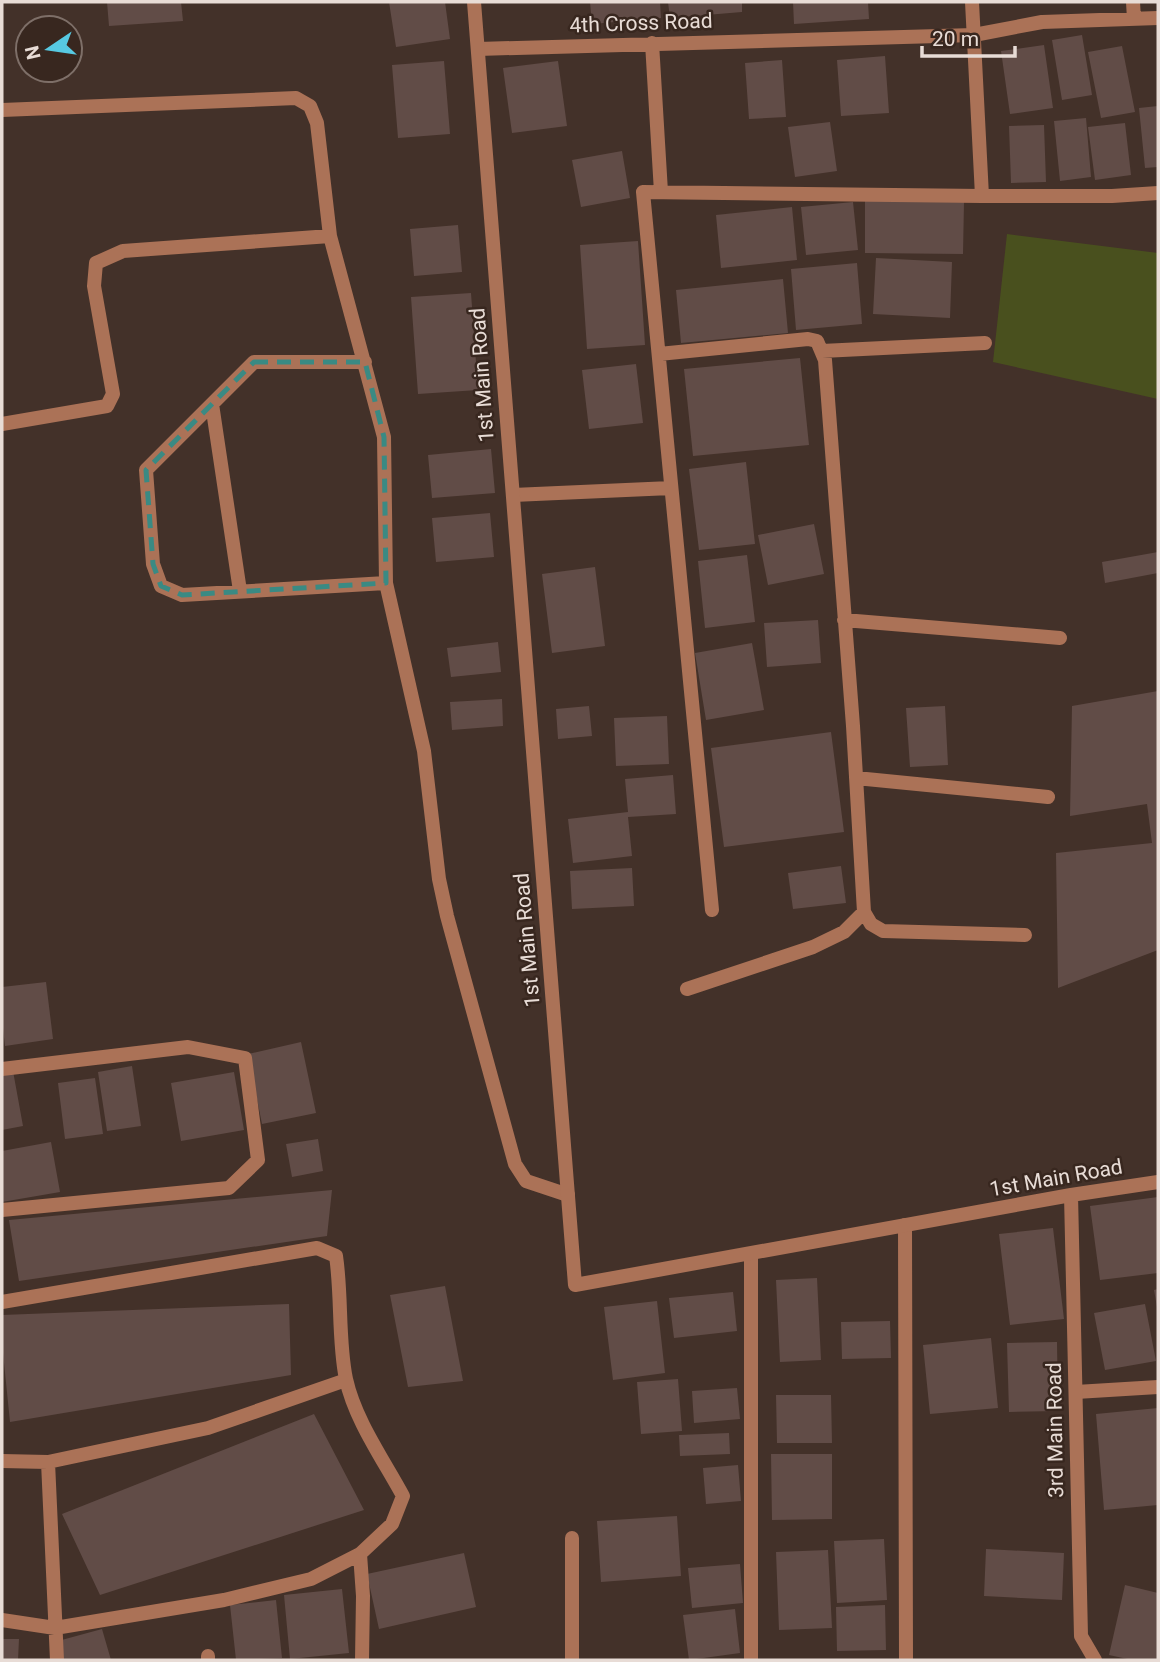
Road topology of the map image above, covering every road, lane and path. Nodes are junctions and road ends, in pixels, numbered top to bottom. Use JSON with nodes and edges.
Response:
{"nodes":[{"id":1,"x":474,"y":2,"type":"edge"},
{"id":2,"x":972,"y":2,"type":"edge"},
{"id":3,"x":1133,"y":2,"type":"edge"},
{"id":4,"x":1158,"y":18,"type":"edge"},
{"id":5,"x":1133,"y":19,"type":"junction"},
{"id":6,"x":974,"y":35,"type":"junction"},
{"id":7,"x":652,"y":43,"type":"junction"},
{"id":8,"x":478,"y":49,"type":"junction"},
{"id":9,"x":2,"y":110,"type":"edge"},
{"id":10,"x":660,"y":192,"type":"junction"},
{"id":11,"x":1158,"y":193,"type":"edge"},
{"id":12,"x":982,"y":197,"type":"junction"},
{"id":13,"x":330,"y":236,"type":"junction"},
{"id":14,"x":985,"y":343,"type":"dead end"},
{"id":15,"x":822,"y":351,"type":"junction"},
{"id":16,"x":659,"y":354,"type":"junction"},
{"id":17,"x":365,"y":362,"type":"junction"},
{"id":18,"x":212,"y":404,"type":"junction"},
{"id":19,"x":2,"y":424,"type":"edge"},
{"id":20,"x":671,"y":488,"type":"junction"},
{"id":21,"x":513,"y":495,"type":"junction"},
{"id":22,"x":386,"y":583,"type":"junction"},
{"id":23,"x":240,"y":591,"type":"junction"},
{"id":24,"x":844,"y":620,"type":"junction"},
{"id":25,"x":1060,"y":638,"type":"dead end"},
{"id":26,"x":856,"y":778,"type":"junction"},
{"id":27,"x":1048,"y":797,"type":"dead end"},
{"id":28,"x":712,"y":910,"type":"dead end"},
{"id":29,"x":864,"y":912,"type":"junction"},
{"id":30,"x":1025,"y":934,"type":"dead end"},
{"id":31,"x":687,"y":989,"type":"dead end"},
{"id":32,"x":2,"y":1069,"type":"edge"},
{"id":33,"x":1158,"y":1182,"type":"edge"},
{"id":34,"x":568,"y":1195,"type":"junction"},
{"id":35,"x":1071,"y":1195,"type":"junction"},
{"id":36,"x":2,"y":1210,"type":"edge"},
{"id":37,"x":905,"y":1225,"type":"junction"},
{"id":38,"x":751,"y":1254,"type":"junction"},
{"id":39,"x":2,"y":1302,"type":"edge"},
{"id":40,"x":346,"y":1380,"type":"junction"},
{"id":41,"x":1158,"y":1387,"type":"edge"},
{"id":42,"x":1076,"y":1392,"type":"junction"},
{"id":43,"x":2,"y":1461,"type":"edge"},
{"id":44,"x":48,"y":1462,"type":"junction"},
{"id":45,"x":572,"y":1538,"type":"dead end"},
{"id":46,"x":360,"y":1554,"type":"junction"},
{"id":47,"x":2,"y":1620,"type":"edge"},
{"id":48,"x":55,"y":1628,"type":"junction"},
{"id":49,"x":57,"y":1660,"type":"edge"},
{"id":50,"x":362,"y":1660,"type":"edge"},
{"id":51,"x":572,"y":1660,"type":"edge"},
{"id":52,"x":751,"y":1660,"type":"edge"},
{"id":53,"x":906,"y":1660,"type":"edge"},
{"id":54,"x":1095,"y":1660,"type":"edge"}],
"edges":[{"from":1,"to":8,"type":"street","name":"1st Main Road"},
{"from":2,"to":6,"type":"street"},
{"from":3,"to":5,"type":"street"},
{"from":4,"to":5,"type":"street","name":"4th Cross Road"},
{"from":5,"to":6,"type":"street","name":"4th Cross Road"},
{"from":6,"to":7,"type":"street","name":"4th Cross Road"},
{"from":6,"to":12,"type":"street"},
{"from":7,"to":8,"type":"street","name":"4th Cross Road"},
{"from":7,"to":10,"type":"street"},
{"from":8,"to":21,"type":"street","name":"1st Main Road"},
{"from":9,"to":13,"type":"street"},
{"from":10,"to":12,"type":"street"},
{"from":10,"to":16,"type":"street"},
{"from":11,"to":12,"type":"street"},
{"from":13,"to":17,"type":"street"},
{"from":13,"to":19,"type":"street"},
{"from":14,"to":15,"type":"street"},
{"from":15,"to":16,"type":"street"},
{"from":15,"to":24,"type":"street"},
{"from":16,"to":20,"type":"street"},
{"from":17,"to":18,"type":"street"},
{"from":17,"to":22,"type":"street"},
{"from":18,"to":23,"type":"street"},
{"from":18,"to":23,"type":"street"},
{"from":20,"to":21,"type":"street"},
{"from":20,"to":28,"type":"street"},
{"from":21,"to":34,"type":"street","name":"1st Main Road"},
{"from":22,"to":23,"type":"street"},
{"from":22,"to":34,"type":"street"},
{"from":24,"to":25,"type":"street"},
{"from":24,"to":26,"type":"street"},
{"from":26,"to":27,"type":"street"},
{"from":26,"to":29,"type":"street"},
{"from":29,"to":30,"type":"street"},
{"from":29,"to":31,"type":"street"},
{"from":32,"to":36,"type":"street"},
{"from":33,"to":35,"type":"street","name":"1st Main Road"},
{"from":34,"to":38,"type":"street","name":"1st Main Road"},
{"from":35,"to":37,"type":"street","name":"1st Main Road"},
{"from":35,"to":42,"type":"street","name":"3rd Main Road"},
{"from":37,"to":38,"type":"street","name":"1st Main Road"},
{"from":37,"to":53,"type":"street"},
{"from":38,"to":52,"type":"street"},
{"from":39,"to":40,"type":"street"},
{"from":40,"to":44,"type":"street"},
{"from":40,"to":46,"type":"street"},
{"from":41,"to":42,"type":"street"},
{"from":42,"to":54,"type":"street","name":"3rd Main Road"},
{"from":43,"to":44,"type":"street"},
{"from":44,"to":48,"type":"street"},
{"from":45,"to":51,"type":"street"},
{"from":46,"to":48,"type":"street"},
{"from":46,"to":50,"type":"street"},
{"from":47,"to":48,"type":"street"},
{"from":48,"to":49,"type":"street"}]}
